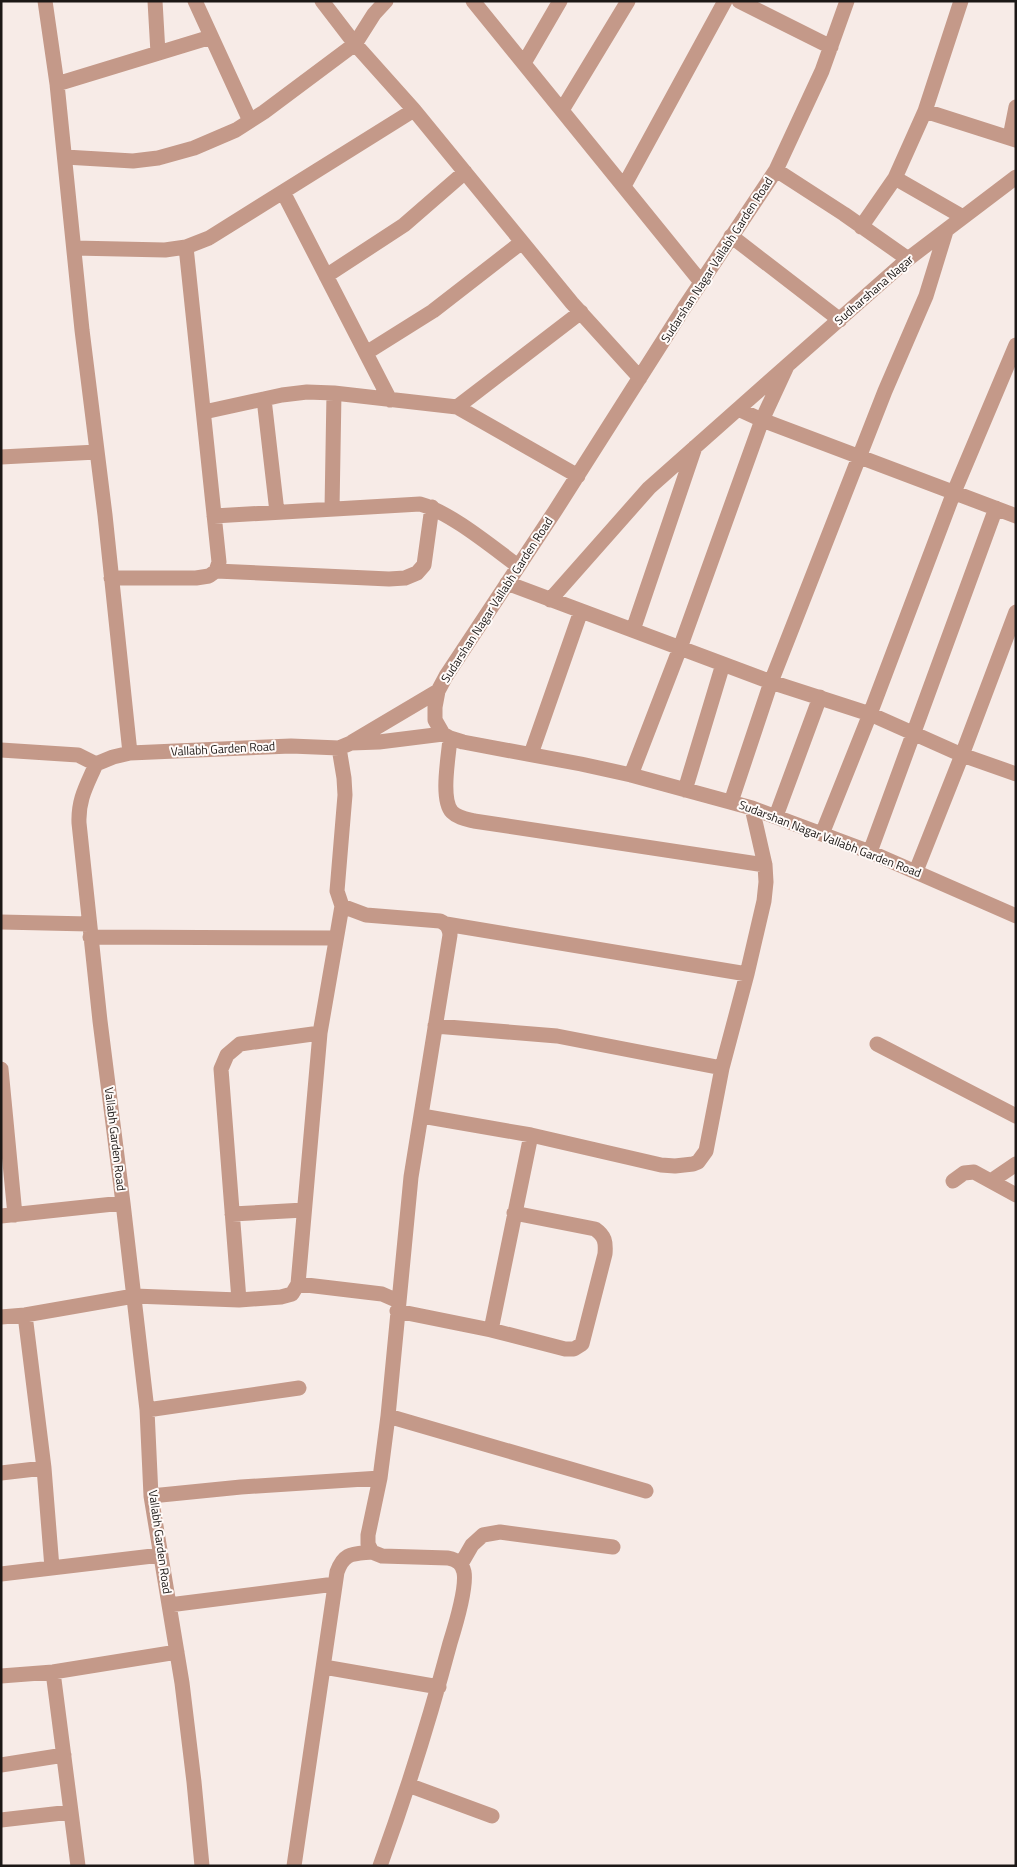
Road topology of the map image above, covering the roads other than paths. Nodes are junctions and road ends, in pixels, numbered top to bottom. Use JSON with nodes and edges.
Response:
{"nodes":[{"id":1,"x":45,"y":1,"type":"edge"},
{"id":2,"x":155,"y":1,"type":"edge"},
{"id":3,"x":195,"y":1,"type":"edge"},
{"id":4,"x":322,"y":1,"type":"edge"},
{"id":5,"x":386,"y":1,"type":"edge"},
{"id":6,"x":473,"y":1,"type":"edge"},
{"id":7,"x":560,"y":1,"type":"edge"},
{"id":8,"x":628,"y":1,"type":"edge"},
{"id":9,"x":725,"y":1,"type":"edge"},
{"id":10,"x":739,"y":1,"type":"edge"},
{"id":11,"x":847,"y":1,"type":"edge"},
{"id":12,"x":961,"y":1,"type":"edge"},
{"id":13,"x":211,"y":37,"type":"junction"},
{"id":14,"x":355,"y":44,"type":"junction"},
{"id":15,"x":831,"y":47,"type":"junction"},
{"id":16,"x":158,"y":53,"type":"junction"},
{"id":17,"x":524,"y":63,"type":"junction"},
{"id":18,"x":57,"y":84,"type":"junction"},
{"id":19,"x":1016,"y":107,"type":"edge"},
{"id":20,"x":414,"y":110,"type":"junction"},
{"id":21,"x":562,"y":110,"type":"junction"},
{"id":22,"x":925,"y":111,"type":"junction"},
{"id":23,"x":250,"y":121,"type":"junction"},
{"id":24,"x":1013,"y":138,"type":"edge"},
{"id":25,"x":65,"y":157,"type":"junction"},
{"id":26,"x":776,"y":170,"type":"junction"},
{"id":27,"x":465,"y":172,"type":"junction"},
{"id":28,"x":1016,"y":177,"type":"edge"},
{"id":29,"x":895,"y":178,"type":"junction"},
{"id":30,"x":624,"y":186,"type":"junction"},
{"id":31,"x":283,"y":192,"type":"junction"},
{"id":32,"x":963,"y":217,"type":"junction"},
{"id":33,"x":861,"y":227,"type":"junction"},
{"id":34,"x":946,"y":231,"type":"junction"},
{"id":35,"x":731,"y":236,"type":"junction"},
{"id":36,"x":522,"y":242,"type":"junction"},
{"id":37,"x":186,"y":247,"type":"junction"},
{"id":38,"x":74,"y":248,"type":"junction"},
{"id":39,"x":908,"y":259,"type":"junction"},
{"id":40,"x":326,"y":276,"type":"junction"},
{"id":41,"x":701,"y":282,"type":"junction"},
{"id":42,"x":581,"y":312,"type":"junction"},
{"id":43,"x":840,"y":320,"type":"junction"},
{"id":44,"x":1016,"y":345,"type":"edge"},
{"id":45,"x":366,"y":353,"type":"junction"},
{"id":46,"x":787,"y":366,"type":"junction"},
{"id":47,"x":640,"y":378,"type":"junction"},
{"id":48,"x":334,"y":393,"type":"junction"},
{"id":49,"x":264,"y":399,"type":"junction"},
{"id":50,"x":390,"y":400,"type":"junction"},
{"id":51,"x":458,"y":407,"type":"junction"},
{"id":52,"x":738,"y":409,"type":"junction"},
{"id":53,"x":204,"y":412,"type":"junction"},
{"id":54,"x":762,"y":420,"type":"junction"},
{"id":55,"x":696,"y":446,"type":"junction"},
{"id":56,"x":97,"y":452,"type":"junction"},
{"id":57,"x":1,"y":457,"type":"edge"},
{"id":58,"x":859,"y":457,"type":"junction"},
{"id":59,"x":578,"y":476,"type":"junction"},
{"id":60,"x":954,"y":492,"type":"junction"},
{"id":61,"x":432,"y":507,"type":"junction"},
{"id":62,"x":996,"y":508,"type":"junction"},
{"id":63,"x":332,"y":509,"type":"junction"},
{"id":64,"x":277,"y":512,"type":"junction"},
{"id":65,"x":214,"y":516,"type":"junction"},
{"id":66,"x":1016,"y":516,"type":"edge"},
{"id":67,"x":518,"y":566,"type":"junction"},
{"id":68,"x":216,"y":571,"type":"junction"},
{"id":69,"x":112,"y":578,"type":"junction"},
{"id":70,"x":507,"y":583,"type":"junction"},
{"id":71,"x":550,"y":600,"type":"junction"},
{"id":72,"x":581,"y":611,"type":"junction"},
{"id":73,"x":1016,"y":612,"type":"edge"},
{"id":74,"x":632,"y":630,"type":"junction"},
{"id":75,"x":680,"y":648,"type":"junction"},
{"id":76,"x":723,"y":664,"type":"junction"},
{"id":77,"x":771,"y":682,"type":"junction"},
{"id":78,"x":438,"y":691,"type":"junction"},
{"id":79,"x":820,"y":697,"type":"junction"},
{"id":80,"x":870,"y":714,"type":"junction"},
{"id":81,"x":913,"y":733,"type":"junction"},
{"id":82,"x":447,"y":736,"type":"junction"},
{"id":83,"x":345,"y":745,"type":"junction"},
{"id":84,"x":1,"y":750,"type":"edge"},
{"id":85,"x":130,"y":753,"type":"junction"},
{"id":86,"x":530,"y":754,"type":"junction"},
{"id":87,"x":962,"y":755,"type":"junction"},
{"id":88,"x":96,"y":764,"type":"junction"},
{"id":89,"x":1016,"y":774,"type":"edge"},
{"id":90,"x":631,"y":775,"type":"junction"},
{"id":91,"x":684,"y":790,"type":"junction"},
{"id":92,"x":731,"y":802,"type":"junction"},
{"id":93,"x":752,"y":808,"type":"junction"},
{"id":94,"x":776,"y":816,"type":"junction"},
{"id":95,"x":822,"y":834,"type":"junction"},
{"id":96,"x":870,"y":852,"type":"junction"},
{"id":97,"x":765,"y":865,"type":"junction"},
{"id":98,"x":916,"y":871,"type":"junction"},
{"id":99,"x":342,"y":906,"type":"junction"},
{"id":100,"x":1016,"y":916,"type":"edge"},
{"id":101,"x":1,"y":922,"type":"edge"},
{"id":102,"x":446,"y":924,"type":"junction"},
{"id":103,"x":89,"y":931,"type":"junction"},
{"id":104,"x":336,"y":938,"type":"junction"},
{"id":105,"x":747,"y":974,"type":"junction"},
{"id":106,"x":435,"y":1026,"type":"junction"},
{"id":107,"x":320,"y":1033,"type":"junction"},
{"id":108,"x":877,"y":1044,"type":"dead end"},
{"id":109,"x":722,"y":1068,"type":"junction"},
{"id":110,"x":1,"y":1069,"type":"edge"},
{"id":111,"x":422,"y":1116,"type":"junction"},
{"id":112,"x":1016,"y":1116,"type":"edge"},
{"id":113,"x":531,"y":1135,"type":"junction"},
{"id":114,"x":1016,"y":1164,"type":"edge"},
{"id":115,"x":952,"y":1181,"type":"dead end"},
{"id":116,"x":991,"y":1181,"type":"junction"},
{"id":117,"x":1016,"y":1195,"type":"edge"},
{"id":118,"x":123,"y":1203,"type":"junction"},
{"id":119,"x":304,"y":1210,"type":"junction"},
{"id":120,"x":514,"y":1213,"type":"junction"},
{"id":121,"x":232,"y":1214,"type":"junction"},
{"id":122,"x":8,"y":1216,"type":"edge"},
{"id":123,"x":298,"y":1284,"type":"junction"},
{"id":124,"x":134,"y":1296,"type":"junction"},
{"id":125,"x":239,"y":1300,"type":"junction"},
{"id":126,"x":398,"y":1306,"type":"junction"},
{"id":127,"x":25,"y":1315,"type":"junction"},
{"id":128,"x":1,"y":1317,"type":"edge"},
{"id":129,"x":491,"y":1330,"type":"junction"},
{"id":130,"x":299,"y":1388,"type":"dead end"},
{"id":131,"x":147,"y":1410,"type":"junction"},
{"id":132,"x":388,"y":1416,"type":"junction"},
{"id":133,"x":44,"y":1468,"type":"junction"},
{"id":134,"x":1,"y":1473,"type":"edge"},
{"id":135,"x":380,"y":1478,"type":"junction"},
{"id":136,"x":646,"y":1491,"type":"dead end"},
{"id":137,"x":151,"y":1496,"type":"junction"},
{"id":138,"x":613,"y":1547,"type":"dead end"},
{"id":139,"x":372,"y":1552,"type":"junction"},
{"id":140,"x":161,"y":1555,"type":"junction"},
{"id":141,"x":461,"y":1564,"type":"junction"},
{"id":142,"x":52,"y":1568,"type":"junction"},
{"id":143,"x":1,"y":1574,"type":"edge"},
{"id":144,"x":335,"y":1584,"type":"junction"},
{"id":145,"x":169,"y":1605,"type":"junction"},
{"id":146,"x":177,"y":1652,"type":"junction"},
{"id":147,"x":324,"y":1666,"type":"junction"},
{"id":148,"x":52,"y":1672,"type":"junction"},
{"id":149,"x":1,"y":1676,"type":"edge"},
{"id":150,"x":439,"y":1687,"type":"junction"},
{"id":151,"x":64,"y":1755,"type":"junction"},
{"id":152,"x":1,"y":1765,"type":"edge"},
{"id":153,"x":408,"y":1785,"type":"junction"},
{"id":154,"x":71,"y":1812,"type":"junction"},
{"id":155,"x":492,"y":1816,"type":"dead end"},
{"id":156,"x":1,"y":1820,"type":"edge"},
{"id":157,"x":78,"y":1866,"type":"edge"},
{"id":158,"x":202,"y":1866,"type":"edge"},
{"id":159,"x":294,"y":1866,"type":"edge"},
{"id":160,"x":380,"y":1866,"type":"edge"}],
"edges":[{"from":1,"to":18,"type":"street"},
{"from":2,"to":16,"type":"street"},
{"from":3,"to":13,"type":"street"},
{"from":4,"to":14,"type":"street"},
{"from":5,"to":14,"type":"street"},
{"from":6,"to":17,"type":"street"},
{"from":7,"to":17,"type":"street"},
{"from":8,"to":21,"type":"street"},
{"from":9,"to":30,"type":"street"},
{"from":10,"to":15,"type":"street"},
{"from":11,"to":15,"type":"street","name":"Sudarshan Nagar Vallabh Garden Road"},
{"from":12,"to":22,"type":"street"},
{"from":13,"to":16,"type":"street"},
{"from":13,"to":23,"type":"street"},
{"from":14,"to":20,"type":"street"},
{"from":14,"to":23,"type":"street"},
{"from":15,"to":26,"type":"street","name":"Sudarshan Nagar Vallabh Garden Road"},
{"from":16,"to":18,"type":"street"},
{"from":17,"to":21,"type":"street"},
{"from":18,"to":25,"type":"street"},
{"from":19,"to":24,"type":"street"},
{"from":20,"to":27,"type":"street"},
{"from":20,"to":31,"type":"street"},
{"from":21,"to":30,"type":"street"},
{"from":22,"to":24,"type":"street"},
{"from":22,"to":29,"type":"street"},
{"from":23,"to":25,"type":"street"},
{"from":25,"to":38,"type":"street"},
{"from":26,"to":33,"type":"street"},
{"from":26,"to":35,"type":"street","name":"Sudarshan Nagar Vallabh Garden Road"},
{"from":27,"to":36,"type":"street"},
{"from":27,"to":40,"type":"street"},
{"from":28,"to":32,"type":"street","name":"Sudharshana Nagar"},
{"from":29,"to":32,"type":"street"},
{"from":29,"to":33,"type":"street"},
{"from":30,"to":41,"type":"street"},
{"from":31,"to":37,"type":"street"},
{"from":31,"to":40,"type":"street"},
{"from":32,"to":34,"type":"street","name":"Sudharshana Nagar"},
{"from":33,"to":39,"type":"street"},
{"from":34,"to":39,"type":"street","name":"Sudharshana Nagar"},
{"from":34,"to":58,"type":"street"},
{"from":35,"to":41,"type":"street","name":"Sudarshan Nagar Vallabh Garden Road"},
{"from":35,"to":43,"type":"street"},
{"from":36,"to":42,"type":"street"},
{"from":36,"to":45,"type":"street"},
{"from":37,"to":38,"type":"street"},
{"from":37,"to":53,"type":"street"},
{"from":38,"to":56,"type":"street"},
{"from":39,"to":43,"type":"street","name":"Sudharshana Nagar"},
{"from":40,"to":45,"type":"street"},
{"from":41,"to":47,"type":"street","name":"Sudarshan Nagar Vallabh Garden Road"},
{"from":42,"to":47,"type":"street"},
{"from":42,"to":51,"type":"street"},
{"from":43,"to":46,"type":"street","name":"Sudharshana Nagar"},
{"from":44,"to":60,"type":"street"},
{"from":45,"to":50,"type":"street"},
{"from":46,"to":52,"type":"street","name":"Sudharshana Nagar"},
{"from":46,"to":54,"type":"street"},
{"from":47,"to":59,"type":"street","name":"Sudarshan Nagar Vallabh Garden Road"},
{"from":48,"to":49,"type":"street"},
{"from":48,"to":50,"type":"street"},
{"from":48,"to":63,"type":"street"},
{"from":49,"to":53,"type":"street"},
{"from":49,"to":64,"type":"street"},
{"from":50,"to":51,"type":"street"},
{"from":51,"to":59,"type":"street"},
{"from":52,"to":54,"type":"street"},
{"from":52,"to":55,"type":"street","name":"Sudharshana Nagar"},
{"from":53,"to":65,"type":"street"},
{"from":54,"to":58,"type":"street"},
{"from":54,"to":75,"type":"street"},
{"from":55,"to":71,"type":"street","name":"Sudharshana Nagar"},
{"from":55,"to":74,"type":"street"},
{"from":56,"to":57,"type":"street"},
{"from":56,"to":69,"type":"street"},
{"from":58,"to":60,"type":"street"},
{"from":58,"to":77,"type":"street"},
{"from":59,"to":67,"type":"street","name":"Sudarshan Nagar Vallabh Garden Road"},
{"from":60,"to":62,"type":"street"},
{"from":60,"to":80,"type":"street"},
{"from":61,"to":63,"type":"street"},
{"from":61,"to":67,"type":"street"},
{"from":61,"to":68,"type":"street"},
{"from":62,"to":66,"type":"street"},
{"from":62,"to":81,"type":"street"},
{"from":63,"to":64,"type":"street"},
{"from":64,"to":65,"type":"street"},
{"from":65,"to":68,"type":"street"},
{"from":67,"to":70,"type":"street","name":"Sudarshan Nagar Vallabh Garden Road"},
{"from":68,"to":69,"type":"street"},
{"from":69,"to":85,"type":"street"},
{"from":70,"to":71,"type":"street"},
{"from":70,"to":78,"type":"street","name":"Sudarshan Nagar Vallabh Garden Road"},
{"from":71,"to":72,"type":"street"},
{"from":72,"to":74,"type":"street"},
{"from":72,"to":86,"type":"street"},
{"from":73,"to":87,"type":"street"},
{"from":74,"to":75,"type":"street"},
{"from":75,"to":76,"type":"street"},
{"from":75,"to":90,"type":"street"},
{"from":76,"to":77,"type":"street"},
{"from":76,"to":91,"type":"street"},
{"from":77,"to":79,"type":"street"},
{"from":77,"to":92,"type":"street"},
{"from":78,"to":82,"type":"street","name":"Sudarshan Nagar Vallabh Garden Road"},
{"from":78,"to":83,"type":"street"},
{"from":79,"to":80,"type":"street"},
{"from":79,"to":94,"type":"street"},
{"from":80,"to":81,"type":"street"},
{"from":80,"to":95,"type":"street"},
{"from":81,"to":87,"type":"street"},
{"from":81,"to":96,"type":"street"},
{"from":82,"to":83,"type":"street","name":"Vallabh Garden Road"},
{"from":82,"to":86,"type":"street","name":"Sudarshan Nagar Vallabh Garden Road"},
{"from":82,"to":97,"type":"street"},
{"from":83,"to":85,"type":"street","name":"Vallabh Garden Road"},
{"from":83,"to":99,"type":"street"},
{"from":84,"to":88,"type":"street"},
{"from":85,"to":88,"type":"street","name":"Vallabh Garden Road"},
{"from":86,"to":90,"type":"street","name":"Sudarshan Nagar Vallabh Garden Road"},
{"from":87,"to":89,"type":"street"},
{"from":87,"to":98,"type":"street"},
{"from":88,"to":103,"type":"street","name":"Vallabh Garden Road"},
{"from":90,"to":91,"type":"street","name":"Sudarshan Nagar Vallabh Garden Road"},
{"from":91,"to":92,"type":"street","name":"Sudarshan Nagar Vallabh Garden Road"},
{"from":92,"to":93,"type":"street","name":"Sudarshan Nagar Vallabh Garden Road"},
{"from":93,"to":94,"type":"street","name":"Sudarshan Nagar Vallabh Garden Road"},
{"from":93,"to":97,"type":"street"},
{"from":94,"to":95,"type":"street","name":"Sudarshan Nagar Vallabh Garden Road"},
{"from":95,"to":96,"type":"street","name":"Sudarshan Nagar Vallabh Garden Road"},
{"from":96,"to":98,"type":"street","name":"Sudarshan Nagar Vallabh Garden Road"},
{"from":97,"to":105,"type":"street"},
{"from":98,"to":100,"type":"street","name":"Sudarshan Nagar Vallabh Garden Road"},
{"from":99,"to":102,"type":"street"},
{"from":99,"to":104,"type":"street"},
{"from":101,"to":103,"type":"street"},
{"from":102,"to":105,"type":"street"},
{"from":102,"to":106,"type":"street"},
{"from":103,"to":104,"type":"street"},
{"from":103,"to":118,"type":"street","name":"Vallabh Garden Road"},
{"from":104,"to":107,"type":"street"},
{"from":105,"to":109,"type":"street"},
{"from":106,"to":109,"type":"street"},
{"from":106,"to":111,"type":"street"},
{"from":107,"to":119,"type":"street"},
{"from":107,"to":121,"type":"street"},
{"from":108,"to":112,"type":"street"},
{"from":109,"to":113,"type":"street"},
{"from":110,"to":122,"type":"street"},
{"from":111,"to":113,"type":"street"},
{"from":111,"to":126,"type":"street"},
{"from":113,"to":120,"type":"street"},
{"from":114,"to":116,"type":"street"},
{"from":115,"to":116,"type":"street"},
{"from":116,"to":117,"type":"street"},
{"from":118,"to":122,"type":"street"},
{"from":118,"to":124,"type":"street","name":"Vallabh Garden Road"},
{"from":119,"to":121,"type":"street"},
{"from":119,"to":123,"type":"street"},
{"from":120,"to":129,"type":"street"},
{"from":120,"to":129,"type":"street"},
{"from":121,"to":125,"type":"street"},
{"from":123,"to":125,"type":"street"},
{"from":123,"to":126,"type":"street"},
{"from":124,"to":125,"type":"street"},
{"from":124,"to":127,"type":"street"},
{"from":124,"to":131,"type":"street","name":"Vallabh Garden Road"},
{"from":126,"to":129,"type":"street"},
{"from":126,"to":132,"type":"street"},
{"from":127,"to":128,"type":"street"},
{"from":127,"to":133,"type":"street"},
{"from":130,"to":131,"type":"street"},
{"from":131,"to":137,"type":"street","name":"Vallabh Garden Road"},
{"from":132,"to":135,"type":"street"},
{"from":132,"to":136,"type":"street"},
{"from":133,"to":134,"type":"street"},
{"from":133,"to":142,"type":"street"},
{"from":135,"to":137,"type":"street"},
{"from":135,"to":139,"type":"street"},
{"from":137,"to":140,"type":"street","name":"Vallabh Garden Road"},
{"from":138,"to":141,"type":"street"},
{"from":139,"to":141,"type":"street"},
{"from":139,"to":144,"type":"street"},
{"from":140,"to":142,"type":"street"},
{"from":140,"to":145,"type":"street","name":"Vallabh Garden Road"},
{"from":141,"to":150,"type":"street"},
{"from":142,"to":143,"type":"street"},
{"from":144,"to":145,"type":"street"},
{"from":144,"to":147,"type":"street"},
{"from":145,"to":146,"type":"street","name":"Vallabh Garden Road"},
{"from":146,"to":148,"type":"street"},
{"from":146,"to":158,"type":"street","name":"Vallabh Garden Road"},
{"from":147,"to":150,"type":"street"},
{"from":147,"to":159,"type":"street"},
{"from":148,"to":149,"type":"street"},
{"from":148,"to":151,"type":"street"},
{"from":150,"to":153,"type":"street"},
{"from":151,"to":152,"type":"street"},
{"from":151,"to":154,"type":"street"},
{"from":153,"to":155,"type":"street"},
{"from":153,"to":160,"type":"street"},
{"from":154,"to":156,"type":"street"},
{"from":154,"to":157,"type":"street"}]}
